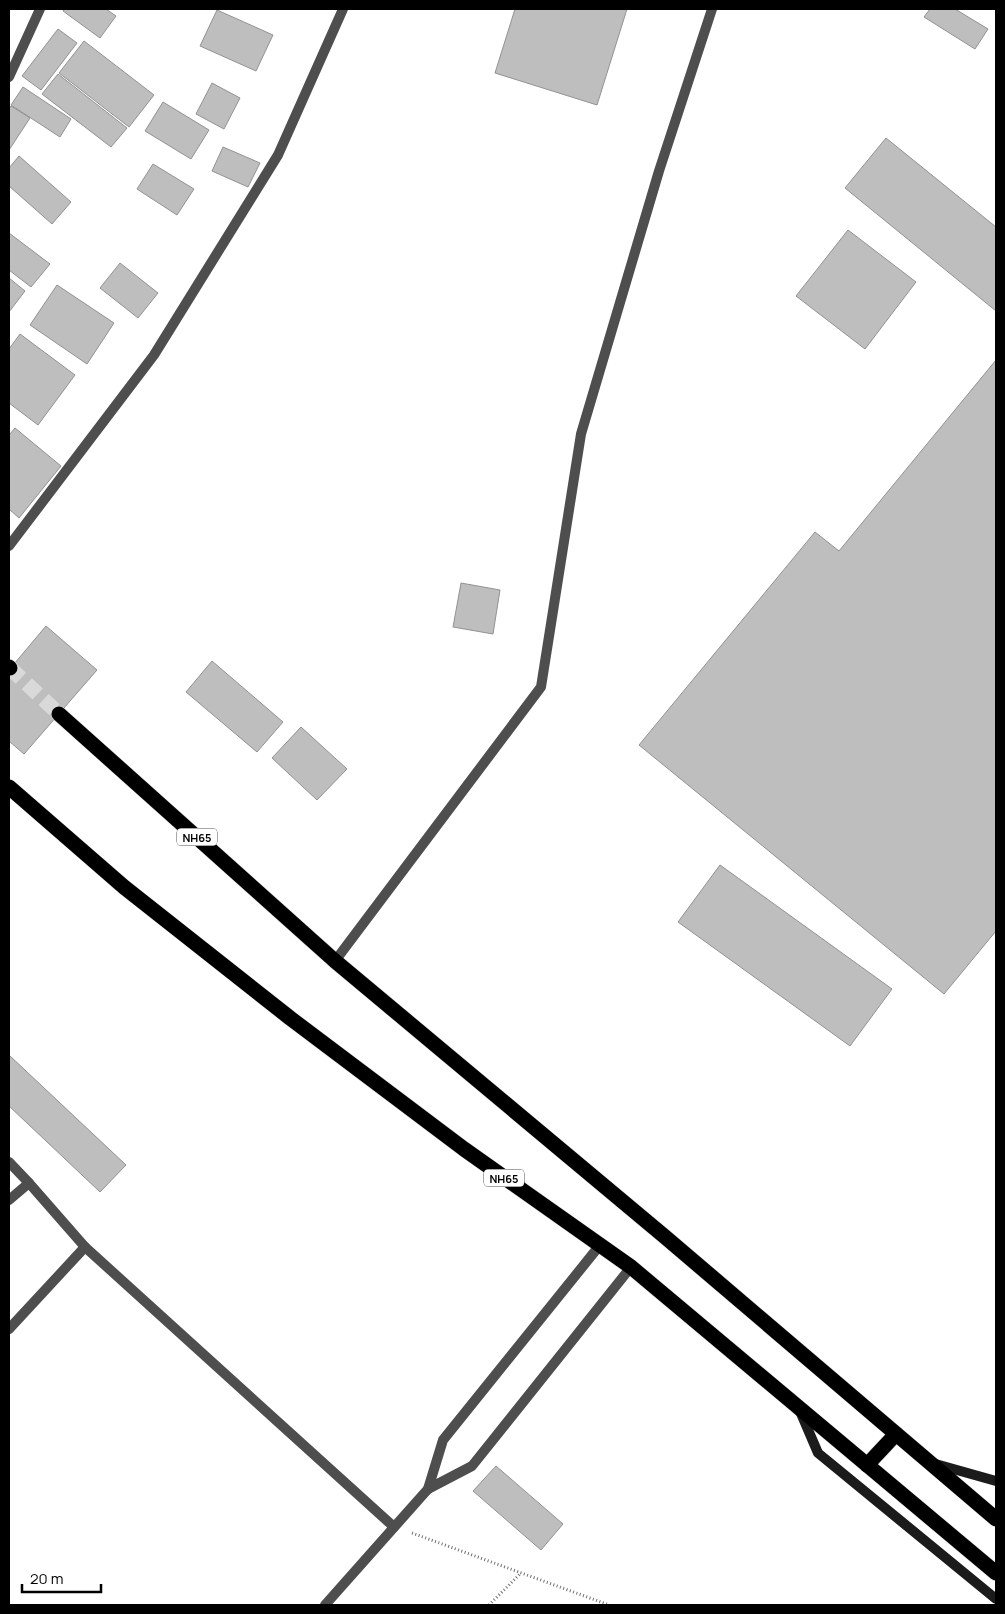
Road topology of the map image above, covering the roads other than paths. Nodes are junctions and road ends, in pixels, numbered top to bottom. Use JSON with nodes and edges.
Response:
{"nodes":[{"id":1,"x":40,"y":9,"type":"edge"},
{"id":2,"x":343,"y":9,"type":"edge"},
{"id":3,"x":712,"y":9,"type":"edge"},
{"id":4,"x":9,"y":77,"type":"edge"},
{"id":5,"x":9,"y":546,"type":"edge"},
{"id":6,"x":59,"y":714,"type":"tunnel mouth"},
{"id":7,"x":9,"y":787,"type":"edge"},
{"id":8,"x":335,"y":961,"type":"junction"},
{"id":9,"x":9,"y":1162,"type":"edge"},
{"id":10,"x":29,"y":1183,"type":"junction"},
{"id":11,"x":9,"y":1200,"type":"edge"},
{"id":12,"x":600,"y":1245,"type":"junction"},
{"id":13,"x":85,"y":1247,"type":"junction"},
{"id":14,"x":631,"y":1267,"type":"junction"},
{"id":15,"x":9,"y":1329,"type":"edge"},
{"id":16,"x":799,"y":1408,"type":"junction"},
{"id":17,"x":896,"y":1434,"type":"junction"},
{"id":18,"x":929,"y":1462,"type":"junction"},
{"id":19,"x":867,"y":1465,"type":"junction"},
{"id":20,"x":996,"y":1481,"type":"edge"},
{"id":21,"x":428,"y":1489,"type":"junction"},
{"id":22,"x":996,"y":1519,"type":"edge"},
{"id":23,"x":394,"y":1527,"type":"junction"},
{"id":24,"x":996,"y":1573,"type":"edge"},
{"id":25,"x":996,"y":1599,"type":"edge"},
{"id":26,"x":325,"y":1605,"type":"edge"}],
"edges":[{"from":1,"to":4,"type":"street"},
{"from":2,"to":5,"type":"street"},
{"from":3,"to":8,"type":"street"},
{"from":6,"to":8,"type":"highway","number":"NH65"},
{"from":7,"to":12,"type":"highway","number":"NH65"},
{"from":8,"to":17,"type":"highway","number":"NH65"},
{"from":9,"to":10,"type":"street"},
{"from":10,"to":11,"type":"street"},
{"from":10,"to":13,"type":"street"},
{"from":12,"to":14,"type":"highway","number":"NH65"},
{"from":12,"to":21,"type":"street"},
{"from":13,"to":15,"type":"street"},
{"from":13,"to":23,"type":"street"},
{"from":14,"to":16,"type":"highway","number":"NH65"},
{"from":14,"to":21,"type":"street"},
{"from":16,"to":19,"type":"highway","number":"NH65"},
{"from":16,"to":25,"type":"street"},
{"from":17,"to":18,"type":"highway","number":"NH65"},
{"from":17,"to":19,"type":"highway"},
{"from":18,"to":20,"type":"street"},
{"from":18,"to":22,"type":"highway","number":"NH65"},
{"from":19,"to":24,"type":"highway","number":"NH65"},
{"from":21,"to":23,"type":"street"},
{"from":23,"to":26,"type":"street"}]}
